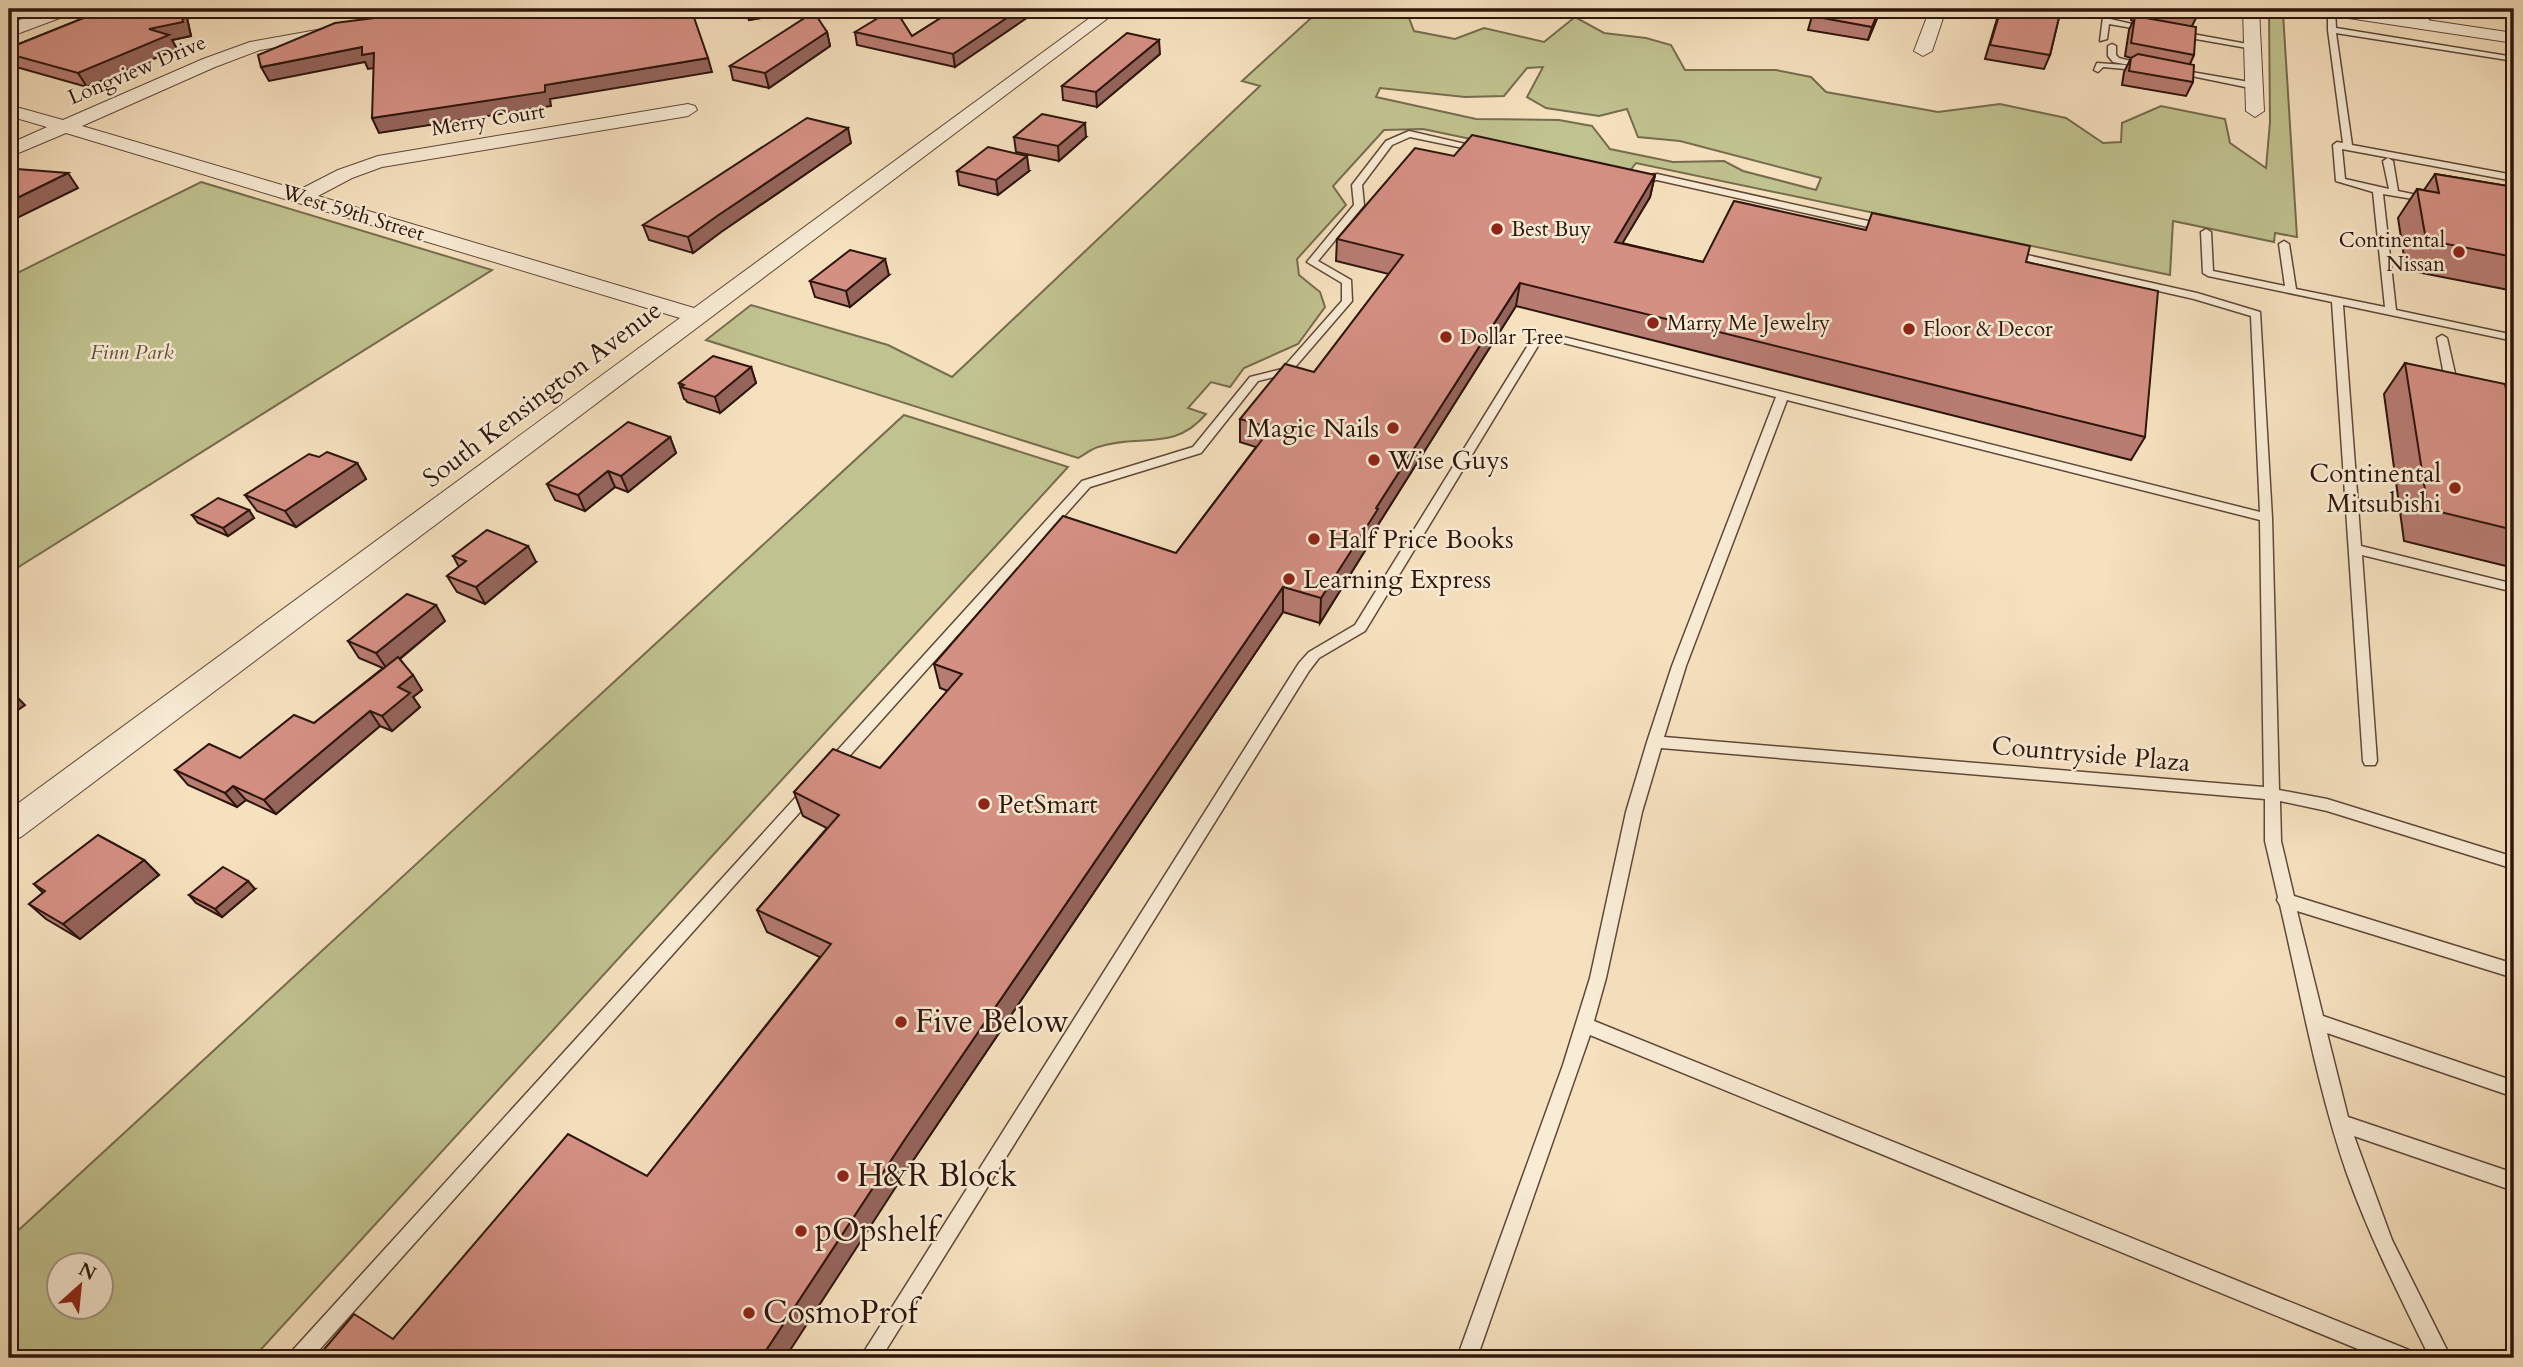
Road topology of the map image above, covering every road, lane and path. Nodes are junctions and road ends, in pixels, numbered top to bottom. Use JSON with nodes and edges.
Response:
{"nodes":[{"id":1,"x":66,"y":9,"type":"edge"},
{"id":2,"x":1112,"y":9,"type":"edge"},
{"id":3,"x":1938,"y":9,"type":"edge"},
{"id":4,"x":2108,"y":9,"type":"edge"},
{"id":5,"x":2251,"y":9,"type":"edge"},
{"id":6,"x":2326,"y":9,"type":"edge"},
{"id":7,"x":2461,"y":9,"type":"edge"},
{"id":8,"x":2425,"y":17,"type":"edge"},
{"id":9,"x":2514,"y":17,"type":"edge"},
{"id":10,"x":2106,"y":21,"type":"junction"},
{"id":11,"x":359,"y":28,"type":"edge"},
{"id":12,"x":2332,"y":30,"type":"junction"},
{"id":13,"x":9,"y":31,"type":"edge"},
{"id":14,"x":2514,"y":38,"type":"edge"},
{"id":15,"x":2103,"y":39,"type":"dead end"},
{"id":16,"x":2112,"y":46,"type":"dead end"},
{"id":17,"x":2253,"y":47,"type":"junction"},
{"id":18,"x":1923,"y":51,"type":"dead end"},
{"id":19,"x":2514,"y":59,"type":"edge"},
{"id":20,"x":2098,"y":70,"type":"dead end"},
{"id":21,"x":2169,"y":72,"type":"edge"},
{"id":22,"x":2255,"y":86,"type":"junction"},
{"id":23,"x":9,"y":110,"type":"edge"},
{"id":24,"x":688,"y":110,"type":"dead end"},
{"id":25,"x":2255,"y":111,"type":"dead end"},
{"id":26,"x":64,"y":126,"type":"junction"},
{"id":27,"x":2348,"y":147,"type":"junction"},
{"id":28,"x":1487,"y":150,"type":"edge"},
{"id":29,"x":9,"y":151,"type":"edge"},
{"id":30,"x":2388,"y":161,"type":"dead end"},
{"id":31,"x":1618,"y":177,"type":"edge"},
{"id":32,"x":2510,"y":180,"type":"edge"},
{"id":33,"x":2378,"y":190,"type":"junction"},
{"id":34,"x":2394,"y":193,"type":"junction"},
{"id":35,"x":302,"y":197,"type":"junction"},
{"id":36,"x":2440,"y":201,"type":"edge"},
{"id":37,"x":1900,"y":231,"type":"edge"},
{"id":38,"x":2207,"y":232,"type":"dead end"},
{"id":39,"x":2284,"y":244,"type":"dead end"},
{"id":40,"x":1994,"y":251,"type":"edge"},
{"id":41,"x":2291,"y":291,"type":"junction"},
{"id":42,"x":2337,"y":302,"type":"junction"},
{"id":43,"x":2391,"y":313,"type":"junction"},
{"id":44,"x":697,"y":316,"type":"junction"},
{"id":45,"x":2442,"y":338,"type":"dead end"},
{"id":46,"x":2514,"y":338,"type":"edge"},
{"id":47,"x":1782,"y":397,"type":"junction"},
{"id":48,"x":2455,"y":402,"type":"edge"},
{"id":49,"x":2266,"y":518,"type":"junction"},
{"id":50,"x":2355,"y":549,"type":"junction"},
{"id":51,"x":2514,"y":588,"type":"edge"},
{"id":52,"x":1654,"y":742,"type":"junction"},
{"id":53,"x":2370,"y":761,"type":"dead end"},
{"id":54,"x":2272,"y":794,"type":"junction"},
{"id":55,"x":9,"y":828,"type":"edge"},
{"id":56,"x":2514,"y":863,"type":"edge"},
{"id":57,"x":2286,"y":900,"type":"junction"},
{"id":58,"x":2514,"y":971,"type":"edge"},
{"id":59,"x":2315,"y":1021,"type":"junction"},
{"id":60,"x":1584,"y":1025,"type":"junction"},
{"id":61,"x":2514,"y":1090,"type":"edge"},
{"id":62,"x":2341,"y":1123,"type":"junction"},
{"id":63,"x":2514,"y":1182,"type":"edge"},
{"id":64,"x":299,"y":1358,"type":"edge"},
{"id":65,"x":870,"y":1358,"type":"edge"},
{"id":66,"x":1467,"y":1358,"type":"edge"},
{"id":67,"x":2404,"y":1358,"type":"edge"},
{"id":68,"x":2441,"y":1358,"type":"edge"}],
"edges":[{"from":1,"to":13,"type":"street"},
{"from":2,"to":44,"type":"street","name":"South Kensington Avenue"},
{"from":3,"to":18,"type":"street"},
{"from":4,"to":10,"type":"lane"},
{"from":5,"to":17,"type":"street"},
{"from":6,"to":8,"type":"street"},
{"from":6,"to":12,"type":"lane"},
{"from":7,"to":9,"type":"lane"},
{"from":8,"to":14,"type":"street"},
{"from":10,"to":15,"type":"lane"},
{"from":10,"to":17,"type":"lane"},
{"from":11,"to":26,"type":"street","name":"Longview Drive"},
{"from":12,"to":19,"type":"lane"},
{"from":12,"to":27,"type":"lane"},
{"from":16,"to":20,"type":"lane"},
{"from":17,"to":22,"type":"street"},
{"from":21,"to":22,"type":"lane"},
{"from":22,"to":25,"type":"street"},
{"from":23,"to":26,"type":"street","name":"West 59th Street"},
{"from":24,"to":35,"type":"street","name":"Merry Court"},
{"from":26,"to":29,"type":"street","name":"Longview Drive"},
{"from":26,"to":35,"type":"street","name":"West 59th Street"},
{"from":27,"to":32,"type":"lane"},
{"from":27,"to":33,"type":"lane"},
{"from":28,"to":64,"type":"lane"},
{"from":30,"to":34,"type":"lane"},
{"from":31,"to":37,"type":"lane"},
{"from":33,"to":34,"type":"lane"},
{"from":33,"to":43,"type":"lane"},
{"from":34,"to":36,"type":"lane"},
{"from":35,"to":44,"type":"street","name":"West 59th Street"},
{"from":38,"to":41,"type":"lane"},
{"from":39,"to":41,"type":"lane"},
{"from":40,"to":49,"type":"lane"},
{"from":41,"to":42,"type":"lane"},
{"from":42,"to":43,"type":"lane"},
{"from":42,"to":50,"type":"lane"},
{"from":43,"to":46,"type":"lane"},
{"from":44,"to":55,"type":"street","name":"South Kensington Avenue"},
{"from":45,"to":48,"type":"lane"},
{"from":47,"to":49,"type":"lane"},
{"from":47,"to":52,"type":"lane"},
{"from":47,"to":65,"type":"lane"},
{"from":49,"to":54,"type":"lane"},
{"from":50,"to":51,"type":"lane"},
{"from":50,"to":53,"type":"lane"},
{"from":52,"to":54,"type":"lane","name":"Countryside Plaza"},
{"from":52,"to":60,"type":"lane"},
{"from":54,"to":56,"type":"lane","name":"Countryside Plaza"},
{"from":54,"to":57,"type":"lane"},
{"from":57,"to":58,"type":"lane"},
{"from":57,"to":59,"type":"lane"},
{"from":59,"to":61,"type":"lane"},
{"from":59,"to":62,"type":"lane"},
{"from":60,"to":66,"type":"lane"},
{"from":60,"to":67,"type":"lane"},
{"from":62,"to":63,"type":"lane"},
{"from":62,"to":68,"type":"lane"}]}
